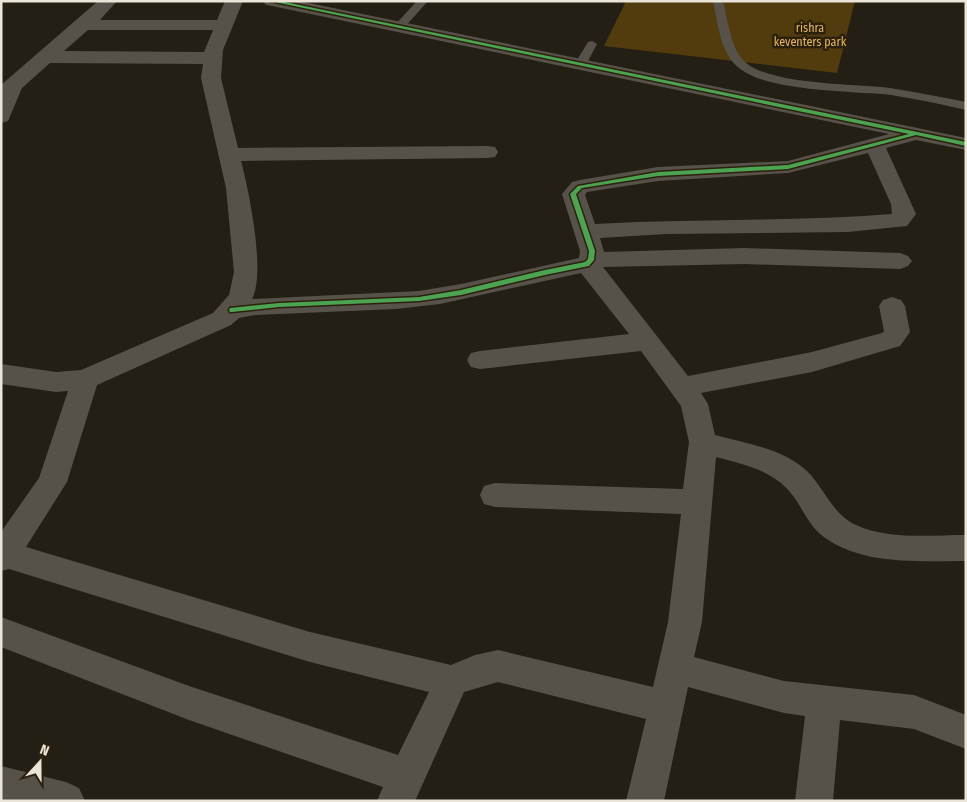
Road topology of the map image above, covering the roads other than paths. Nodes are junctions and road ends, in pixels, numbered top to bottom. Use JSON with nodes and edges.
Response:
{"nodes":[{"id":1,"x":108,"y":1,"type":"edge"},
{"id":2,"x":234,"y":1,"type":"edge"},
{"id":3,"x":272,"y":1,"type":"edge"},
{"id":4,"x":423,"y":1,"type":"edge"},
{"id":5,"x":718,"y":1,"type":"edge"},
{"id":6,"x":85,"y":24,"type":"junction"},
{"id":7,"x":223,"y":25,"type":"junction"},
{"id":8,"x":399,"y":27,"type":"junction"},
{"id":9,"x":592,"y":44,"type":"dead end"},
{"id":10,"x":46,"y":57,"type":"junction"},
{"id":11,"x":213,"y":58,"type":"junction"},
{"id":12,"x":580,"y":65,"type":"junction"},
{"id":13,"x":7,"y":91,"type":"edge"},
{"id":14,"x":966,"y":106,"type":"edge"},
{"id":15,"x":1,"y":117,"type":"edge"},
{"id":16,"x":915,"y":134,"type":"junction"},
{"id":17,"x":966,"y":144,"type":"edge"},
{"id":18,"x":875,"y":146,"type":"junction"},
{"id":19,"x":487,"y":152,"type":"dead end"},
{"id":20,"x":229,"y":155,"type":"junction"},
{"id":21,"x":585,"y":232,"type":"junction"},
{"id":22,"x":900,"y":260,"type":"dead end"},
{"id":23,"x":589,"y":262,"type":"junction"},
{"id":24,"x":892,"y":306,"type":"dead end"},
{"id":25,"x":232,"y":310,"type":"junction"},
{"id":26,"x":648,"y":341,"type":"junction"},
{"id":27,"x":480,"y":360,"type":"dead end"},
{"id":28,"x":1,"y":374,"type":"edge"},
{"id":29,"x":85,"y":379,"type":"junction"},
{"id":30,"x":682,"y":387,"type":"junction"},
{"id":31,"x":703,"y":442,"type":"junction"},
{"id":32,"x":495,"y":495,"type":"dead end"},
{"id":33,"x":698,"y":502,"type":"junction"},
{"id":34,"x":966,"y":548,"type":"edge"},
{"id":35,"x":3,"y":556,"type":"edge"},
{"id":36,"x":1,"y":632,"type":"edge"},
{"id":37,"x":675,"y":668,"type":"junction"},
{"id":38,"x":452,"y":681,"type":"junction"},
{"id":39,"x":824,"y":702,"type":"junction"},
{"id":40,"x":666,"y":707,"type":"junction"},
{"id":41,"x":966,"y":732,"type":"edge"},
{"id":42,"x":1,"y":785,"type":"edge"},
{"id":43,"x":402,"y":789,"type":"edge"},
{"id":44,"x":66,"y":801,"type":"edge"},
{"id":45,"x":645,"y":801,"type":"edge"},
{"id":46,"x":814,"y":801,"type":"edge"}],
"edges":[{"from":1,"to":6,"type":"street"},
{"from":2,"to":7,"type":"street"},
{"from":3,"to":8,"type":"street"},
{"from":4,"to":8,"type":"lane"},
{"from":5,"to":14,"type":"lane"},
{"from":6,"to":7,"type":"street"},
{"from":6,"to":10,"type":"street"},
{"from":7,"to":11,"type":"street"},
{"from":8,"to":12,"type":"street"},
{"from":9,"to":12,"type":"lane"},
{"from":10,"to":11,"type":"street"},
{"from":10,"to":13,"type":"street"},
{"from":11,"to":20,"type":"street"},
{"from":12,"to":16,"type":"street"},
{"from":13,"to":15,"type":"street"},
{"from":16,"to":17,"type":"street"},
{"from":16,"to":18,"type":"street"},
{"from":18,"to":21,"type":"street"},
{"from":18,"to":21,"type":"street"},
{"from":19,"to":20,"type":"street"},
{"from":20,"to":25,"type":"street"},
{"from":21,"to":23,"type":"street"},
{"from":22,"to":23,"type":"street"},
{"from":23,"to":25,"type":"street"},
{"from":23,"to":26,"type":"street"},
{"from":24,"to":30,"type":"street"},
{"from":25,"to":29,"type":"street"},
{"from":26,"to":27,"type":"street"},
{"from":26,"to":30,"type":"street"},
{"from":28,"to":29,"type":"street"},
{"from":29,"to":35,"type":"street"},
{"from":30,"to":31,"type":"street"},
{"from":31,"to":33,"type":"street"},
{"from":31,"to":34,"type":"street"},
{"from":32,"to":33,"type":"street"},
{"from":33,"to":37,"type":"street"},
{"from":35,"to":38,"type":"street"},
{"from":36,"to":43,"type":"street"},
{"from":37,"to":39,"type":"street"},
{"from":37,"to":40,"type":"street"},
{"from":38,"to":40,"type":"street"},
{"from":38,"to":43,"type":"street"},
{"from":39,"to":41,"type":"street"},
{"from":39,"to":46,"type":"street"},
{"from":40,"to":45,"type":"street"},
{"from":42,"to":44,"type":"street"}]}
